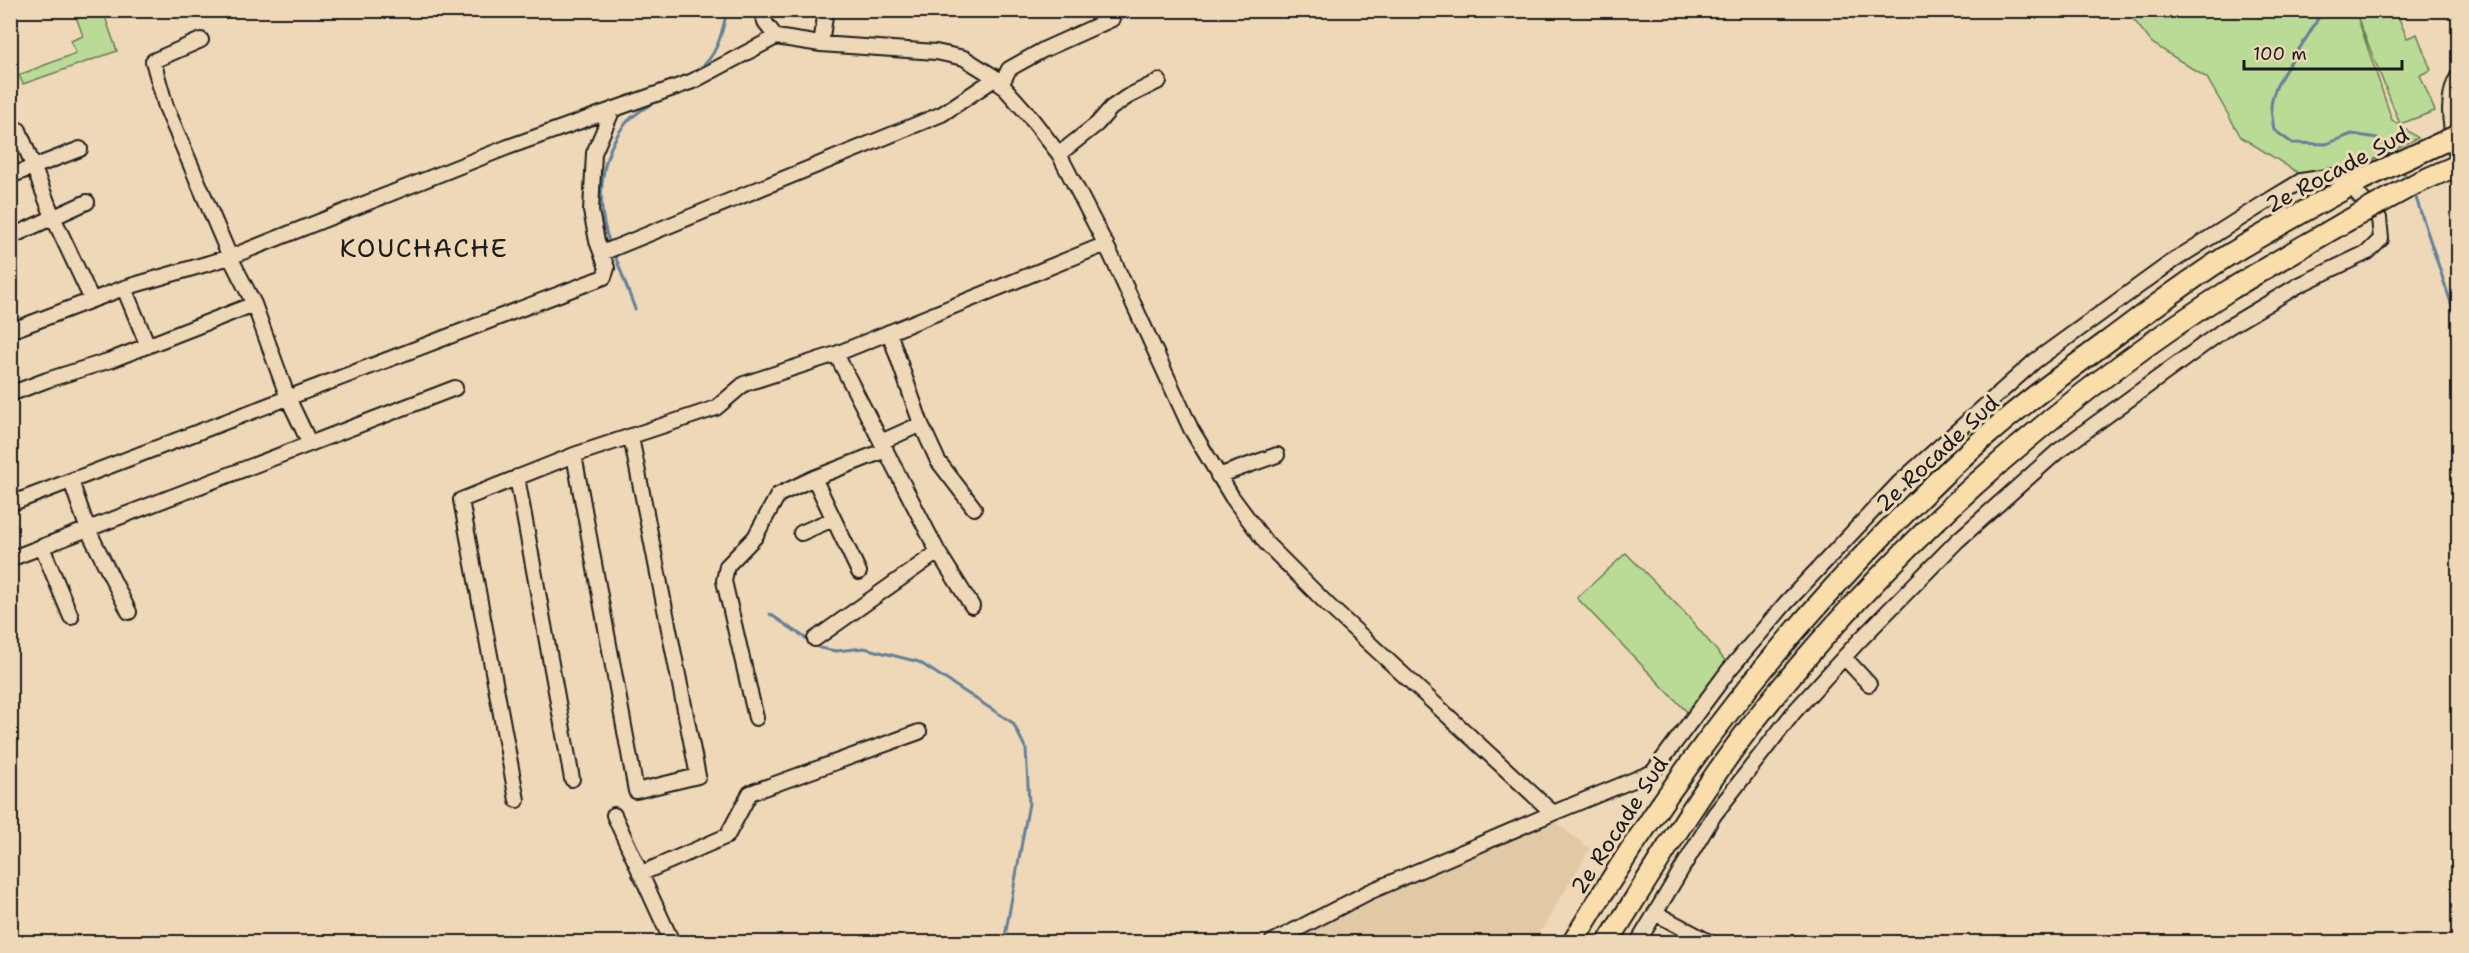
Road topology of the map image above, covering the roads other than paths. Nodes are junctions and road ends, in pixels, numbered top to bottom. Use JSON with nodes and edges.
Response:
{"nodes":[{"id":1,"x":761,"y":10,"type":"edge"},
{"id":2,"x":826,"y":10,"type":"edge"},
{"id":3,"x":1112,"y":19,"type":"dead end"},
{"id":4,"x":776,"y":37,"type":"junction"},
{"id":5,"x":201,"y":40,"type":"dead end"},
{"id":6,"x":821,"y":44,"type":"junction"},
{"id":7,"x":2458,"y":76,"type":"edge"},
{"id":8,"x":998,"y":81,"type":"junction"},
{"id":9,"x":1159,"y":81,"type":"dead end"},
{"id":10,"x":613,"y":109,"type":"junction"},
{"id":11,"x":19,"y":130,"type":"dead end"},
{"id":12,"x":2458,"y":135,"type":"edge"},
{"id":13,"x":80,"y":149,"type":"dead end"},
{"id":14,"x":1059,"y":154,"type":"junction"},
{"id":15,"x":2458,"y":164,"type":"edge"},
{"id":16,"x":33,"y":167,"type":"junction"},
{"id":17,"x":10,"y":176,"type":"edge"},
{"id":18,"x":2357,"y":182,"type":"junction"},
{"id":19,"x":87,"y":202,"type":"dead end"},
{"id":20,"x":53,"y":217,"type":"junction"},
{"id":21,"x":10,"y":237,"type":"edge"},
{"id":22,"x":1106,"y":244,"type":"junction"},
{"id":23,"x":602,"y":253,"type":"junction"},
{"id":24,"x":230,"y":257,"type":"junction"},
{"id":25,"x":124,"y":288,"type":"junction"},
{"id":26,"x":92,"y":300,"type":"junction"},
{"id":27,"x":254,"y":304,"type":"junction"},
{"id":28,"x":10,"y":331,"type":"edge"},
{"id":29,"x":889,"y":332,"type":"junction"},
{"id":30,"x":148,"y":346,"type":"junction"},
{"id":31,"x":836,"y":354,"type":"junction"},
{"id":32,"x":455,"y":388,"type":"dead end"},
{"id":33,"x":10,"y":394,"type":"edge"},
{"id":34,"x":288,"y":398,"type":"junction"},
{"id":35,"x":921,"y":424,"type":"junction"},
{"id":36,"x":632,"y":438,"type":"junction"},
{"id":37,"x":310,"y":444,"type":"junction"},
{"id":38,"x":883,"y":446,"type":"junction"},
{"id":39,"x":574,"y":455,"type":"junction"},
{"id":40,"x":1277,"y":455,"type":"dead end"},
{"id":41,"x":1218,"y":476,"type":"junction"},
{"id":42,"x":517,"y":477,"type":"junction"},
{"id":43,"x":814,"y":478,"type":"junction"},
{"id":44,"x":71,"y":481,"type":"junction"},
{"id":45,"x":10,"y":504,"type":"edge"},
{"id":46,"x":974,"y":508,"type":"dead end"},
{"id":47,"x":833,"y":519,"type":"junction"},
{"id":48,"x":88,"y":530,"type":"junction"},
{"id":49,"x":801,"y":532,"type":"dead end"},
{"id":50,"x":42,"y":547,"type":"junction"},
{"id":51,"x":938,"y":552,"type":"junction"},
{"id":52,"x":10,"y":559,"type":"edge"},
{"id":53,"x":859,"y":572,"type":"dead end"},
{"id":54,"x":972,"y":606,"type":"dead end"},
{"id":55,"x":129,"y":612,"type":"dead end"},
{"id":56,"x":71,"y":617,"type":"dead end"},
{"id":57,"x":815,"y":639,"type":"dead end"},
{"id":58,"x":1844,"y":657,"type":"junction"},
{"id":59,"x":1869,"y":684,"type":"dead end"},
{"id":60,"x":756,"y":718,"type":"dead end"},
{"id":61,"x":919,"y":732,"type":"dead end"},
{"id":62,"x":572,"y":779,"type":"dead end"},
{"id":63,"x":517,"y":800,"type":"dead end"},
{"id":64,"x":1553,"y":813,"type":"junction"},
{"id":65,"x":614,"y":815,"type":"dead end"},
{"id":66,"x":640,"y":874,"type":"junction"},
{"id":67,"x":1654,"y":914,"type":"junction"},
{"id":68,"x":672,"y":942,"type":"edge"},
{"id":69,"x":1272,"y":942,"type":"edge"},
{"id":70,"x":1573,"y":942,"type":"edge"},
{"id":71,"x":1608,"y":942,"type":"edge"},
{"id":72,"x":1638,"y":942,"type":"edge"},
{"id":73,"x":1709,"y":942,"type":"edge"}],
"edges":[{"from":1,"to":4,"type":"street"},
{"from":2,"to":6,"type":"street"},
{"from":3,"to":8,"type":"street"},
{"from":4,"to":6,"type":"street"},
{"from":4,"to":10,"type":"street"},
{"from":5,"to":24,"type":"street"},
{"from":6,"to":8,"type":"street"},
{"from":7,"to":15,"type":"street"},
{"from":8,"to":14,"type":"street"},
{"from":8,"to":23,"type":"street"},
{"from":9,"to":14,"type":"street"},
{"from":10,"to":23,"type":"street"},
{"from":10,"to":24,"type":"street"},
{"from":11,"to":16,"type":"street"},
{"from":12,"to":18,"type":"highway","name":"2e Rocade Sud","bridge":true},
{"from":13,"to":16,"type":"street"},
{"from":14,"to":22,"type":"street"},
{"from":15,"to":71,"type":"highway","bridge":true},
{"from":16,"to":17,"type":"street"},
{"from":16,"to":20,"type":"street"},
{"from":18,"to":58,"type":"street"},
{"from":18,"to":64,"type":"street"},
{"from":18,"to":70,"type":"highway","name":"2e Rocade Sud"},
{"from":19,"to":20,"type":"street"},
{"from":20,"to":21,"type":"street"},
{"from":20,"to":26,"type":"street"},
{"from":22,"to":29,"type":"street"},
{"from":22,"to":41,"type":"street"},
{"from":23,"to":34,"type":"street"},
{"from":24,"to":25,"type":"street"},
{"from":24,"to":27,"type":"street"},
{"from":25,"to":26,"type":"street"},
{"from":25,"to":30,"type":"street"},
{"from":26,"to":28,"type":"street"},
{"from":27,"to":30,"type":"street"},
{"from":27,"to":34,"type":"street"},
{"from":29,"to":31,"type":"street"},
{"from":29,"to":35,"type":"street"},
{"from":30,"to":33,"type":"street"},
{"from":31,"to":36,"type":"street"},
{"from":31,"to":38,"type":"street"},
{"from":32,"to":37,"type":"street"},
{"from":34,"to":37,"type":"street"},
{"from":34,"to":44,"type":"street"},
{"from":35,"to":38,"type":"street"},
{"from":35,"to":46,"type":"street"},
{"from":36,"to":39,"type":"street"},
{"from":36,"to":39,"type":"street"},
{"from":37,"to":48,"type":"street"},
{"from":38,"to":43,"type":"street"},
{"from":38,"to":51,"type":"street"},
{"from":39,"to":42,"type":"street"},
{"from":40,"to":41,"type":"street"},
{"from":41,"to":64,"type":"street"},
{"from":42,"to":62,"type":"street"},
{"from":42,"to":63,"type":"street"},
{"from":43,"to":47,"type":"street"},
{"from":43,"to":60,"type":"street"},
{"from":44,"to":45,"type":"street"},
{"from":44,"to":48,"type":"street"},
{"from":47,"to":49,"type":"street"},
{"from":47,"to":53,"type":"street"},
{"from":48,"to":50,"type":"street"},
{"from":48,"to":55,"type":"street"},
{"from":50,"to":52,"type":"street"},
{"from":50,"to":56,"type":"street"},
{"from":51,"to":54,"type":"street"},
{"from":51,"to":57,"type":"street"},
{"from":58,"to":59,"type":"street"},
{"from":58,"to":67,"type":"street"},
{"from":61,"to":66,"type":"street"},
{"from":64,"to":69,"type":"street"},
{"from":65,"to":66,"type":"street"},
{"from":66,"to":68,"type":"street"},
{"from":67,"to":72,"type":"street"},
{"from":67,"to":73,"type":"street"}]}
